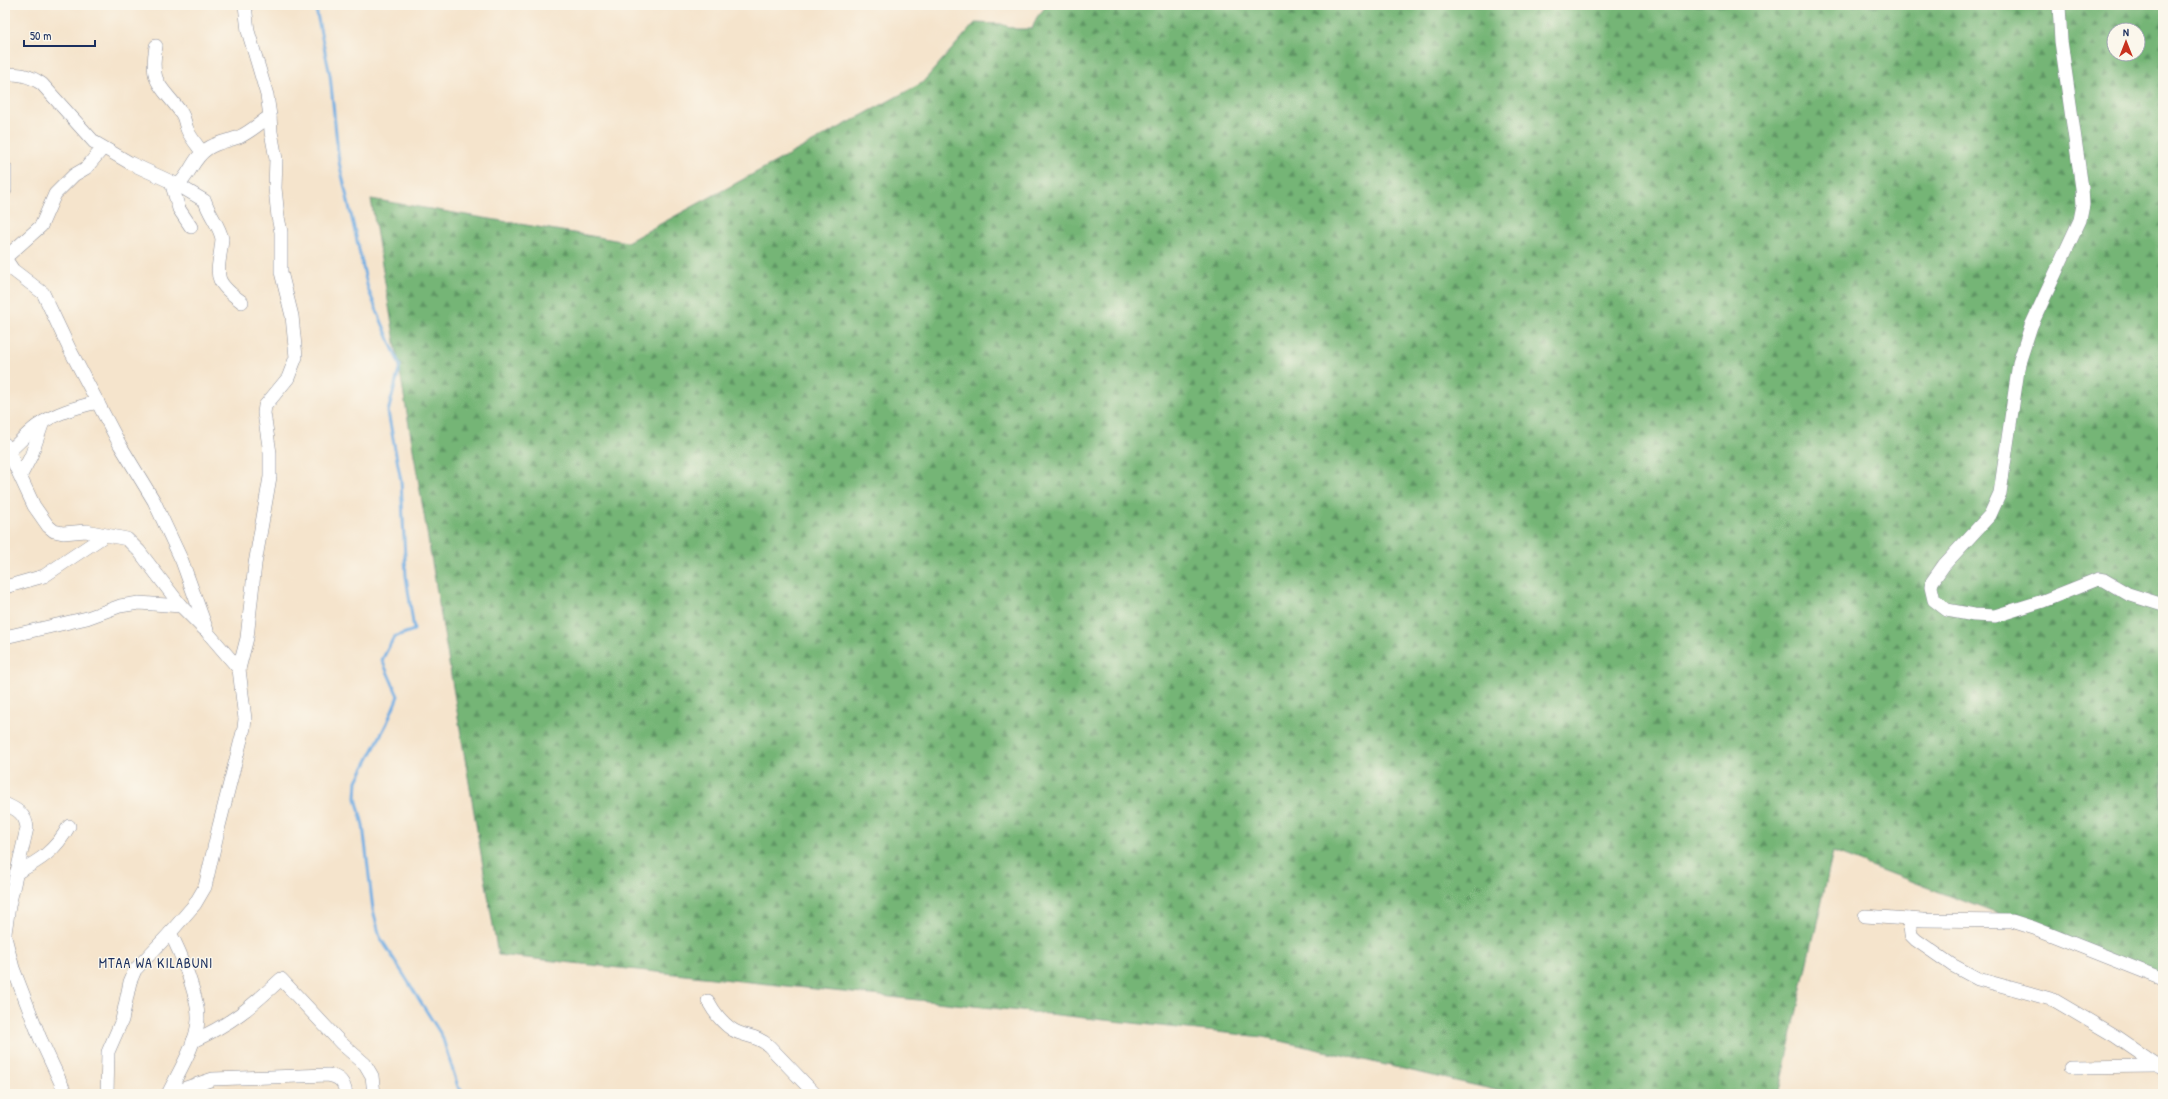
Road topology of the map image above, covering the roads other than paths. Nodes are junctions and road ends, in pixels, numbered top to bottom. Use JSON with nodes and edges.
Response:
{"nodes":[{"id":1,"x":245,"y":5,"type":"edge"},
{"id":2,"x":2059,"y":5,"type":"edge"},
{"id":3,"x":156,"y":46,"type":"dead end"},
{"id":4,"x":5,"y":74,"type":"edge"},
{"id":5,"x":270,"y":116,"type":"junction"},
{"id":6,"x":103,"y":148,"type":"junction"},
{"id":7,"x":202,"y":152,"type":"junction"},
{"id":8,"x":5,"y":170,"type":"edge"},
{"id":9,"x":174,"y":184,"type":"junction"},
{"id":10,"x":5,"y":190,"type":"edge"},
{"id":11,"x":190,"y":227,"type":"dead end"},
{"id":12,"x":5,"y":258,"type":"edge"},
{"id":13,"x":242,"y":302,"type":"dead end"},
{"id":14,"x":98,"y":402,"type":"junction"},
{"id":15,"x":43,"y":422,"type":"junction"},
{"id":16,"x":6,"y":450,"type":"edge"},
{"id":17,"x":21,"y":476,"type":"junction"},
{"id":18,"x":104,"y":536,"type":"junction"},
{"id":19,"x":5,"y":587,"type":"edge"},
{"id":20,"x":2163,"y":605,"type":"edge"},
{"id":21,"x":182,"y":606,"type":"junction"},
{"id":22,"x":208,"y":633,"type":"junction"},
{"id":23,"x":5,"y":637,"type":"edge"},
{"id":24,"x":239,"y":669,"type":"junction"},
{"id":25,"x":5,"y":804,"type":"edge"},
{"id":26,"x":69,"y":826,"type":"dead end"},
{"id":27,"x":16,"y":873,"type":"junction"},
{"id":28,"x":1865,"y":916,"type":"dead end"},
{"id":29,"x":1910,"y":919,"type":"junction"},
{"id":30,"x":5,"y":933,"type":"edge"},
{"id":31,"x":170,"y":933,"type":"junction"},
{"id":32,"x":5,"y":937,"type":"edge"},
{"id":33,"x":2163,"y":979,"type":"edge"},
{"id":34,"x":708,"y":1001,"type":"dead end"},
{"id":35,"x":193,"y":1041,"type":"junction"},
{"id":36,"x":2070,"y":1067,"type":"dead end"},
{"id":37,"x":2160,"y":1067,"type":"edge"},
{"id":38,"x":66,"y":1094,"type":"edge"},
{"id":39,"x":107,"y":1094,"type":"edge"},
{"id":40,"x":168,"y":1094,"type":"edge"},
{"id":41,"x":346,"y":1094,"type":"edge"},
{"id":42,"x":374,"y":1094,"type":"edge"},
{"id":43,"x":814,"y":1094,"type":"edge"}],
"edges":[{"from":1,"to":5,"type":"street"},
{"from":2,"to":20,"type":"street"},
{"from":3,"to":7,"type":"street"},
{"from":4,"to":6,"type":"street"},
{"from":5,"to":7,"type":"street"},
{"from":5,"to":24,"type":"street"},
{"from":6,"to":9,"type":"street"},
{"from":6,"to":12,"type":"street"},
{"from":7,"to":9,"type":"street"},
{"from":8,"to":10,"type":"street"},
{"from":9,"to":11,"type":"street"},
{"from":9,"to":13,"type":"street"},
{"from":12,"to":14,"type":"street"},
{"from":14,"to":15,"type":"street"},
{"from":14,"to":22,"type":"street"},
{"from":15,"to":16,"type":"street"},
{"from":15,"to":17,"type":"street"},
{"from":16,"to":17,"type":"street"},
{"from":17,"to":18,"type":"street"},
{"from":18,"to":19,"type":"street"},
{"from":18,"to":21,"type":"street"},
{"from":21,"to":22,"type":"street"},
{"from":21,"to":23,"type":"street"},
{"from":22,"to":24,"type":"street"},
{"from":24,"to":31,"type":"street"},
{"from":25,"to":27,"type":"street"},
{"from":26,"to":27,"type":"street"},
{"from":27,"to":30,"type":"street"},
{"from":28,"to":29,"type":"street"},
{"from":29,"to":33,"type":"street"},
{"from":29,"to":37,"type":"street"},
{"from":31,"to":35,"type":"street"},
{"from":31,"to":39,"type":"street"},
{"from":32,"to":38,"type":"street"},
{"from":34,"to":43,"type":"street"},
{"from":35,"to":40,"type":"street"},
{"from":35,"to":42,"type":"street"},
{"from":36,"to":37,"type":"street"},
{"from":40,"to":41,"type":"street"}]}
